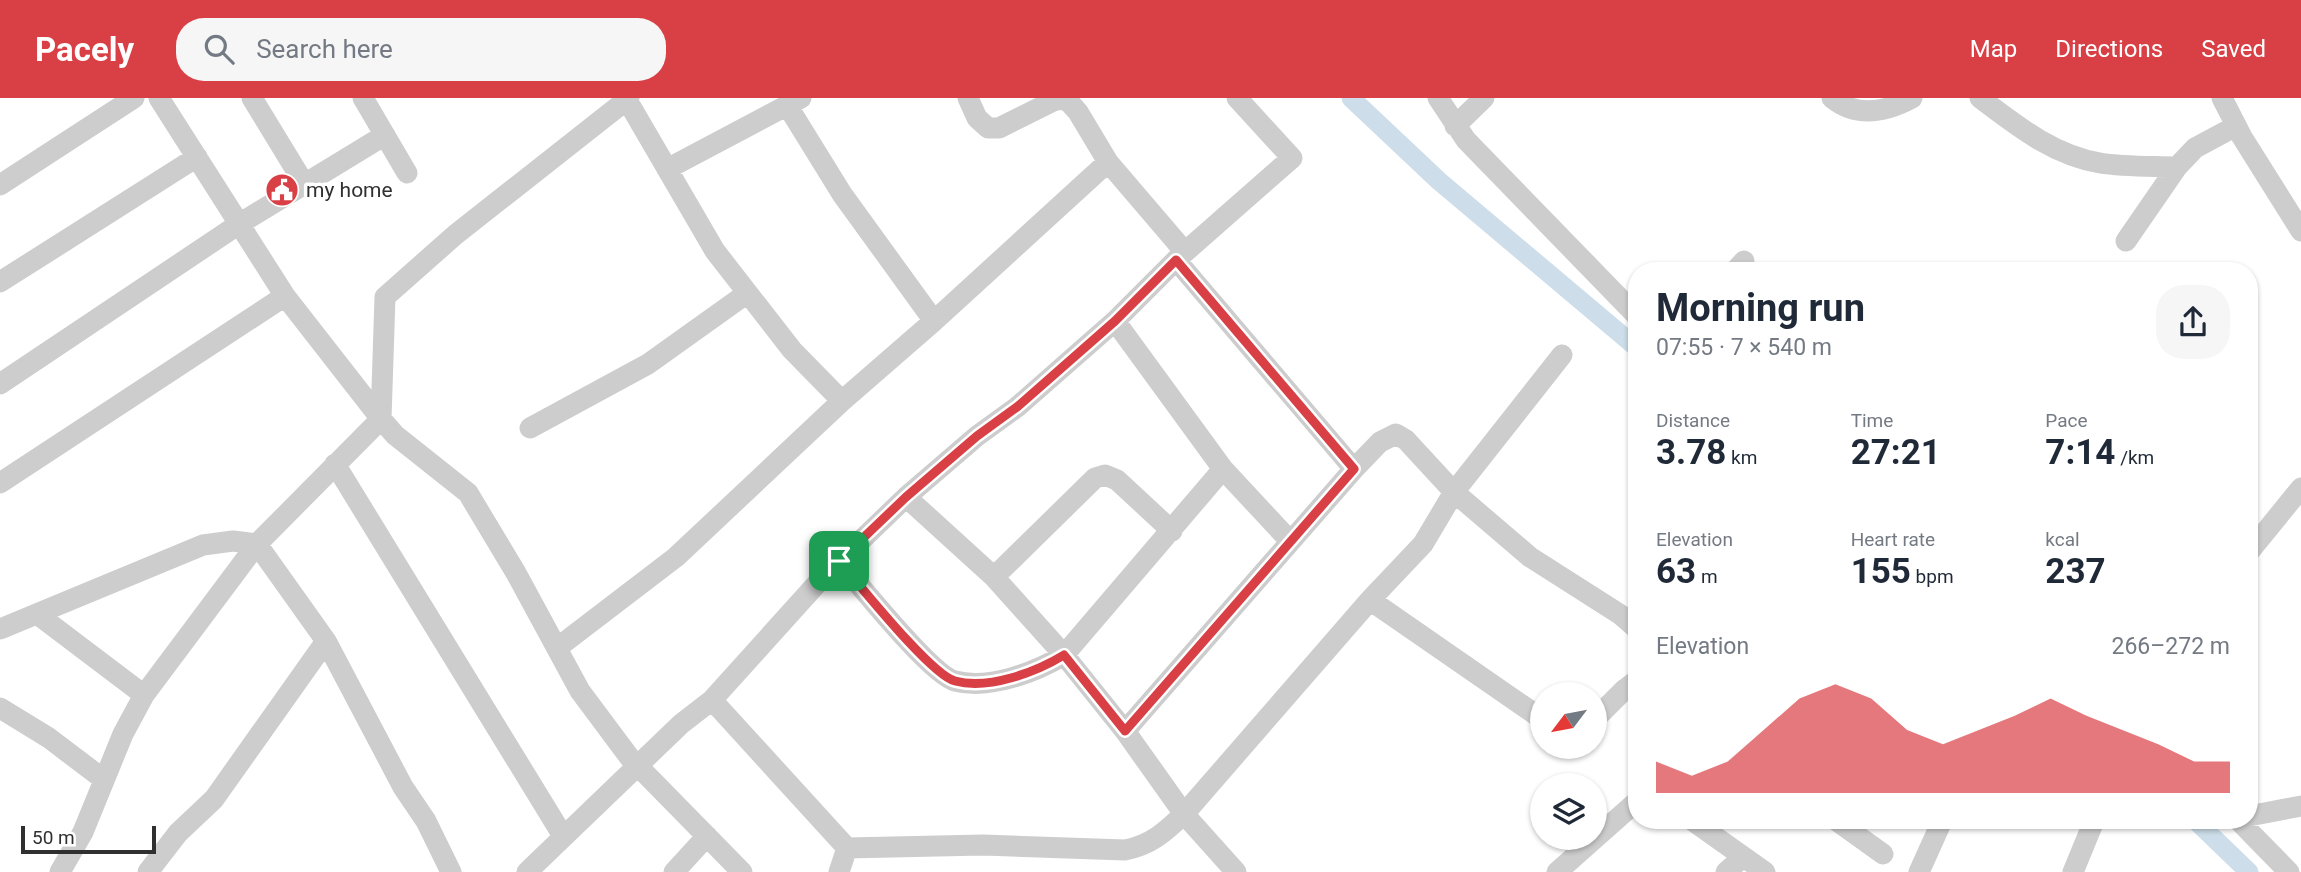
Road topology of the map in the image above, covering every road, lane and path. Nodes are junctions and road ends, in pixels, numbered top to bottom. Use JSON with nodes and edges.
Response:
{"nodes":[{"id":1,"x":134,"y":98,"type":"edge"},
{"id":2,"x":159,"y":98,"type":"edge"},
{"id":3,"x":252,"y":98,"type":"edge"},
{"id":4,"x":363,"y":98,"type":"edge"},
{"id":5,"x":968,"y":98,"type":"edge"},
{"id":6,"x":1237,"y":98,"type":"edge"},
{"id":7,"x":1438,"y":98,"type":"edge"},
{"id":8,"x":1484,"y":98,"type":"edge"},
{"id":9,"x":1832,"y":98,"type":"edge"},
{"id":10,"x":1912,"y":98,"type":"edge"},
{"id":11,"x":1980,"y":98,"type":"edge"},
{"id":12,"x":2222,"y":98,"type":"edge"},
{"id":13,"x":628,"y":99,"type":"edge"},
{"id":14,"x":794,"y":102,"type":"edge"},
{"id":15,"x":1455,"y":126,"type":"junction"},
{"id":16,"x":2236,"y":126,"type":"junction"},
{"id":17,"x":385,"y":135,"type":"junction"},
{"id":18,"x":197,"y":158,"type":"junction"},
{"id":19,"x":1108,"y":162,"type":"junction"},
{"id":20,"x":2177,"y":167,"type":"junction"},
{"id":21,"x":667,"y":169,"type":"junction"},
{"id":22,"x":407,"y":173,"type":"dead end"},
{"id":23,"x":0,"y":185,"type":"edge"},
{"id":24,"x":305,"y":185,"type":"junction"},
{"id":25,"x":239,"y":224,"type":"junction"},
{"id":26,"x":2301,"y":231,"type":"edge"},
{"id":27,"x":2126,"y":241,"type":"dead end"},
{"id":28,"x":1181,"y":256,"type":"junction"},
{"id":29,"x":0,"y":282,"type":"edge"},
{"id":30,"x":746,"y":294,"type":"junction"},
{"id":31,"x":285,"y":296,"type":"junction"},
{"id":32,"x":1628,"y":307,"type":"edge"},
{"id":33,"x":934,"y":321,"type":"junction"},
{"id":34,"x":1115,"y":321,"type":"junction"},
{"id":35,"x":1562,"y":355,"type":"dead end"},
{"id":36,"x":0,"y":384,"type":"edge"},
{"id":37,"x":842,"y":401,"type":"junction"},
{"id":38,"x":381,"y":419,"type":"junction"},
{"id":39,"x":530,"y":428,"type":"dead end"},
{"id":40,"x":335,"y":464,"type":"junction"},
{"id":41,"x":1223,"y":469,"type":"junction"},
{"id":42,"x":1354,"y":469,"type":"junction"},
{"id":43,"x":0,"y":483,"type":"edge"},
{"id":44,"x":2301,"y":488,"type":"edge"},
{"id":45,"x":1454,"y":492,"type":"junction"},
{"id":46,"x":906,"y":497,"type":"junction"},
{"id":47,"x":1172,"y":531,"type":"junction"},
{"id":48,"x":1290,"y":541,"type":"junction"},
{"id":49,"x":2258,"y":541,"type":"edge"},
{"id":50,"x":257,"y":544,"type":"junction"},
{"id":51,"x":839,"y":561,"type":"junction"},
{"id":52,"x":993,"y":577,"type":"junction"},
{"id":53,"x":1370,"y":600,"type":"junction"},
{"id":54,"x":37,"y":614,"type":"junction"},
{"id":55,"x":1628,"y":621,"type":"edge"},
{"id":56,"x":0,"y":629,"type":"edge"},
{"id":57,"x":326,"y":641,"type":"junction"},
{"id":58,"x":557,"y":649,"type":"junction"},
{"id":59,"x":1064,"y":655,"type":"junction"},
{"id":60,"x":1628,"y":688,"type":"edge"},
{"id":61,"x":144,"y":695,"type":"junction"},
{"id":62,"x":712,"y":699,"type":"junction"},
{"id":63,"x":1607,"y":706,"type":"edge"},
{"id":64,"x":0,"y":708,"type":"edge"},
{"id":65,"x":1530,"y":711,"type":"edge"},
{"id":66,"x":1125,"y":731,"type":"junction"},
{"id":67,"x":637,"y":765,"type":"junction"},
{"id":68,"x":103,"y":779,"type":"junction"},
{"id":69,"x":2301,"y":806,"type":"edge"},
{"id":70,"x":1628,"y":809,"type":"edge"},
{"id":71,"x":1184,"y":814,"type":"junction"},
{"id":72,"x":2258,"y":814,"type":"edge"},
{"id":73,"x":1704,"y":829,"type":"edge"},
{"id":74,"x":1847,"y":829,"type":"edge"},
{"id":75,"x":1938,"y":829,"type":"edge"},
{"id":76,"x":2091,"y":829,"type":"edge"},
{"id":77,"x":2247,"y":829,"type":"edge"},
{"id":78,"x":563,"y":836,"type":"junction"},
{"id":79,"x":706,"y":836,"type":"junction"},
{"id":80,"x":847,"y":848,"type":"junction"},
{"id":81,"x":1883,"y":854,"type":"dead end"},
{"id":82,"x":1743,"y":857,"type":"junction"},
{"id":83,"x":60,"y":872,"type":"edge"},
{"id":84,"x":148,"y":872,"type":"edge"},
{"id":85,"x":451,"y":872,"type":"edge"},
{"id":86,"x":527,"y":872,"type":"edge"},
{"id":87,"x":674,"y":872,"type":"edge"},
{"id":88,"x":742,"y":872,"type":"edge"},
{"id":89,"x":839,"y":872,"type":"edge"},
{"id":90,"x":1236,"y":872,"type":"edge"},
{"id":91,"x":1557,"y":872,"type":"edge"},
{"id":92,"x":1726,"y":872,"type":"edge"},
{"id":93,"x":1765,"y":872,"type":"edge"},
{"id":94,"x":1919,"y":872,"type":"edge"},
{"id":95,"x":2073,"y":872,"type":"edge"},
{"id":96,"x":2289,"y":872,"type":"edge"}],
"edges":[{"from":1,"to":23,"type":"street"},
{"from":2,"to":18,"type":"street"},
{"from":3,"to":24,"type":"street"},
{"from":4,"to":17,"type":"street"},
{"from":5,"to":19,"type":"street"},
{"from":6,"to":28,"type":"street"},
{"from":7,"to":15,"type":"street"},
{"from":8,"to":15,"type":"street"},
{"from":9,"to":10,"type":"street"},
{"from":11,"to":20,"type":"street"},
{"from":12,"to":16,"type":"street"},
{"from":13,"to":21,"type":"street"},
{"from":13,"to":38,"type":"street"},
{"from":14,"to":21,"type":"street"},
{"from":14,"to":33,"type":"street"},
{"from":15,"to":32,"type":"street"},
{"from":16,"to":20,"type":"street"},
{"from":16,"to":26,"type":"street"},
{"from":17,"to":22,"type":"street"},
{"from":17,"to":24,"type":"street"},
{"from":18,"to":25,"type":"street"},
{"from":18,"to":29,"type":"street"},
{"from":19,"to":28,"type":"street"},
{"from":19,"to":33,"type":"street"},
{"from":20,"to":27,"type":"street"},
{"from":21,"to":30,"type":"street"},
{"from":24,"to":25,"type":"street"},
{"from":25,"to":31,"type":"street"},
{"from":25,"to":36,"type":"street"},
{"from":28,"to":34,"type":"street"},
{"from":28,"to":42,"type":"street"},
{"from":30,"to":37,"type":"street"},
{"from":30,"to":39,"type":"street"},
{"from":31,"to":38,"type":"street"},
{"from":31,"to":43,"type":"street"},
{"from":33,"to":37,"type":"street"},
{"from":34,"to":41,"type":"street"},
{"from":34,"to":46,"type":"street"},
{"from":35,"to":45,"type":"street"},
{"from":37,"to":58,"type":"street"},
{"from":38,"to":40,"type":"street"},
{"from":38,"to":58,"type":"street"},
{"from":40,"to":50,"type":"street"},
{"from":40,"to":78,"type":"street"},
{"from":41,"to":47,"type":"street"},
{"from":41,"to":48,"type":"street"},
{"from":42,"to":45,"type":"street"},
{"from":42,"to":48,"type":"street"},
{"from":44,"to":49,"type":"street"},
{"from":45,"to":53,"type":"street"},
{"from":45,"to":55,"type":"street"},
{"from":46,"to":51,"type":"street"},
{"from":46,"to":52,"type":"street"},
{"from":47,"to":52,"type":"street"},
{"from":47,"to":59,"type":"street"},
{"from":48,"to":66,"type":"street"},
{"from":50,"to":54,"type":"street"},
{"from":50,"to":57,"type":"street"},
{"from":50,"to":61,"type":"street"},
{"from":51,"to":59,"type":"street"},
{"from":51,"to":62,"type":"street"},
{"from":52,"to":59,"type":"street"},
{"from":53,"to":65,"type":"street"},
{"from":53,"to":71,"type":"street"},
{"from":54,"to":56,"type":"street"},
{"from":54,"to":61,"type":"street"},
{"from":57,"to":84,"type":"street"},
{"from":57,"to":85,"type":"street"},
{"from":58,"to":67,"type":"street"},
{"from":59,"to":66,"type":"street"},
{"from":60,"to":63,"type":"street"},
{"from":61,"to":68,"type":"street"},
{"from":62,"to":67,"type":"street"},
{"from":62,"to":80,"type":"street"},
{"from":64,"to":68,"type":"street"},
{"from":66,"to":71,"type":"street"},
{"from":67,"to":78,"type":"street"},
{"from":67,"to":79,"type":"street"},
{"from":68,"to":83,"type":"street"},
{"from":69,"to":72,"type":"street"},
{"from":70,"to":91,"type":"street"},
{"from":71,"to":80,"type":"street"},
{"from":71,"to":90,"type":"street"},
{"from":73,"to":82,"type":"street"},
{"from":74,"to":81,"type":"street"},
{"from":75,"to":94,"type":"street"},
{"from":76,"to":95,"type":"street"},
{"from":77,"to":96,"type":"street"},
{"from":78,"to":86,"type":"street"},
{"from":79,"to":87,"type":"street"},
{"from":79,"to":88,"type":"street"},
{"from":80,"to":89,"type":"street"},
{"from":82,"to":92,"type":"street"},
{"from":82,"to":93,"type":"street"}]}
